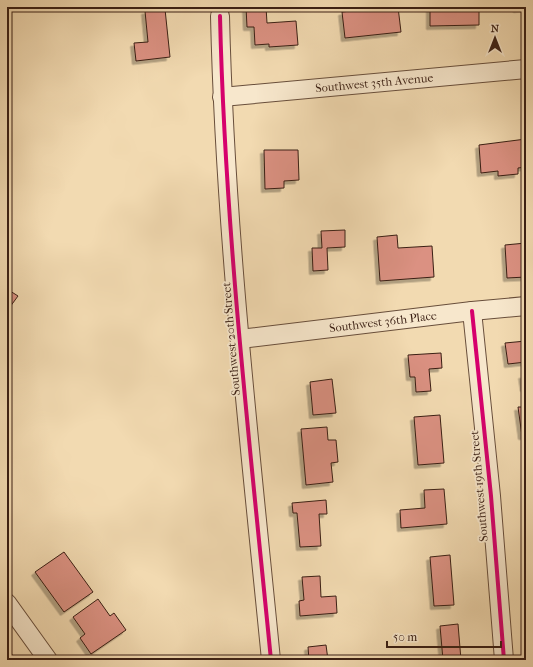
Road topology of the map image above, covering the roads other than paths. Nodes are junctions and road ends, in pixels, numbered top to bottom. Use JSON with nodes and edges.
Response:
{"nodes":[{"id":1,"x":220,"y":16,"type":"dead end"},
{"id":2,"x":526,"y":69,"type":"edge"},
{"id":3,"x":222,"y":97,"type":"junction"},
{"id":4,"x":526,"y":306,"type":"edge"},
{"id":5,"x":472,"y":311,"type":"junction"},
{"id":6,"x":240,"y":339,"type":"junction"},
{"id":7,"x":7,"y":603,"type":"edge"},
{"id":8,"x":48,"y":660,"type":"edge"},
{"id":9,"x":271,"y":660,"type":"edge"},
{"id":10,"x":504,"y":660,"type":"edge"}],
"edges":[{"from":1,"to":3,"type":"street","name":"Southwest 20th Street"},
{"from":2,"to":3,"type":"street","name":"Southwest 35th Avenue"},
{"from":3,"to":6,"type":"street","name":"Southwest 20th Street"},
{"from":4,"to":5,"type":"street","name":"Southwest 36th Place"},
{"from":5,"to":6,"type":"street","name":"Southwest 36th Place"},
{"from":5,"to":10,"type":"street","name":"Southwest 19th Street"},
{"from":6,"to":9,"type":"street","name":"Southwest 20th Street"},
{"from":7,"to":8,"type":"street"}]}
